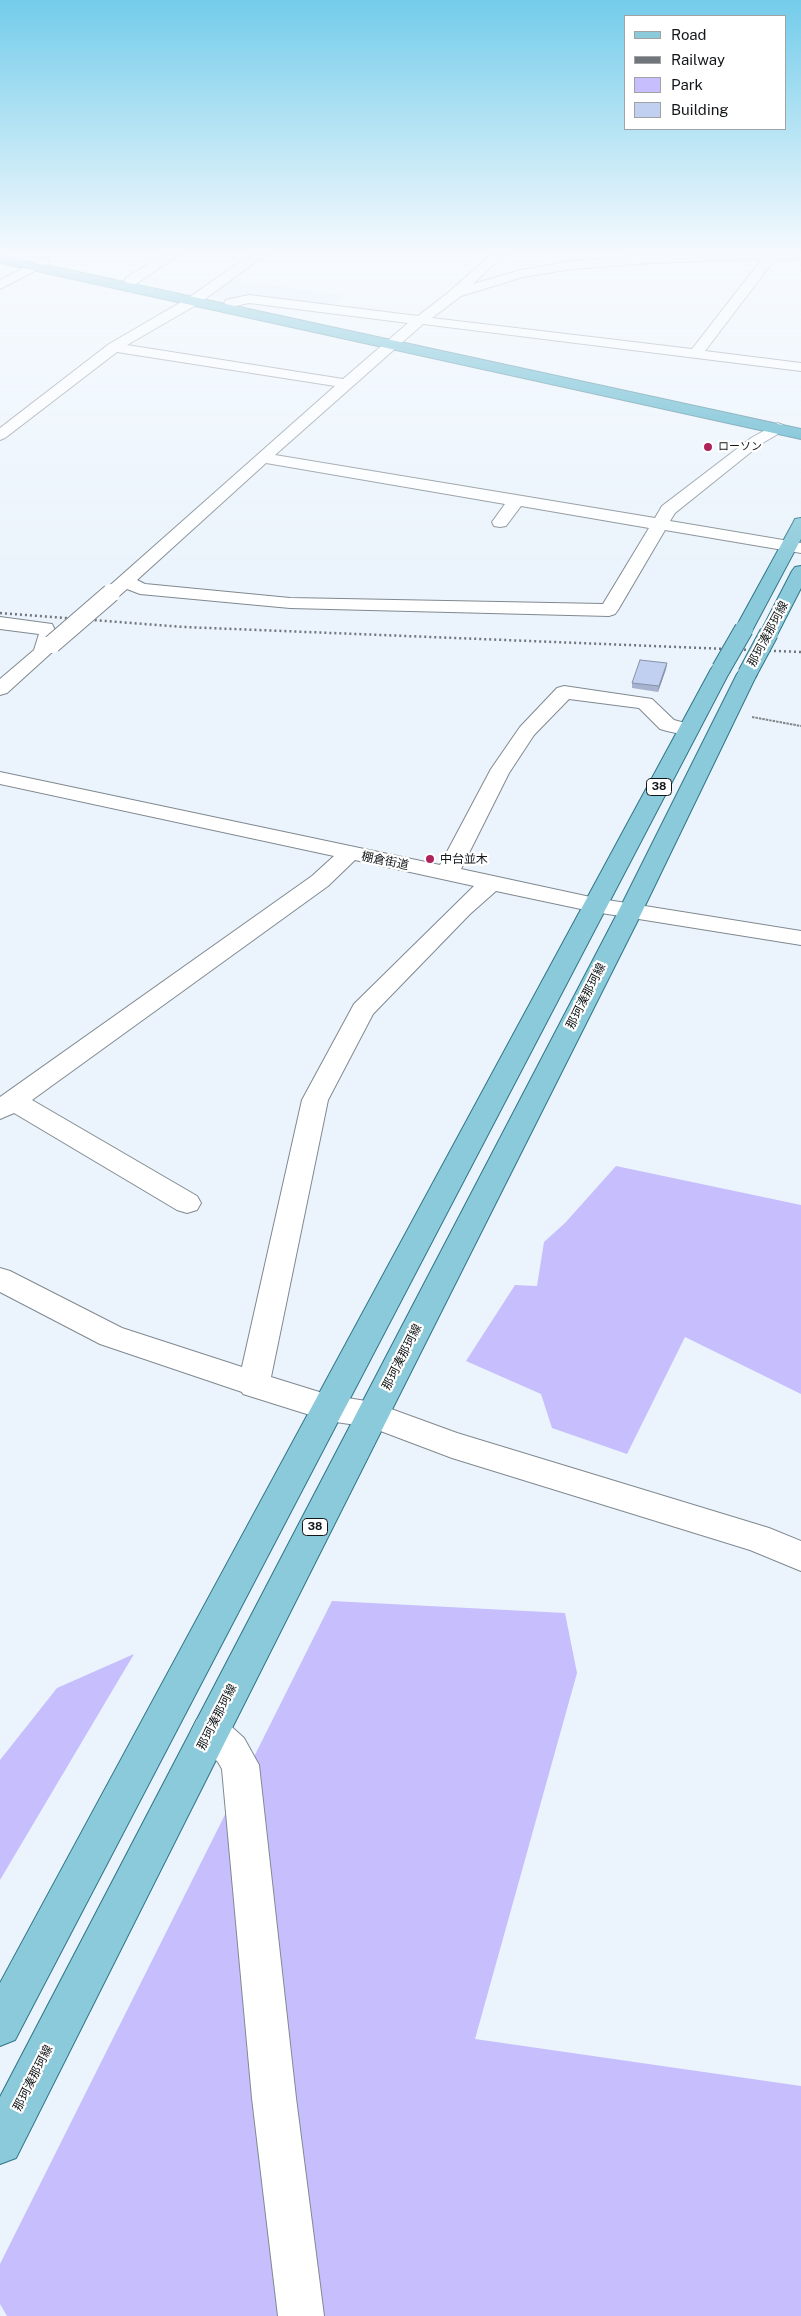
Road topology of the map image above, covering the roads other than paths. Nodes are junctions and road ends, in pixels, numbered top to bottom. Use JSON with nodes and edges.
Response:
{"nodes":[{"id":1,"x":100,"y":358,"type":"edge"},
{"id":2,"x":183,"y":358,"type":"edge"},
{"id":3,"x":376,"y":358,"type":"edge"},
{"id":4,"x":470,"y":358,"type":"edge"},
{"id":5,"x":480,"y":358,"type":"edge"},
{"id":6,"x":729,"y":358,"type":"edge"},
{"id":7,"x":801,"y":367,"type":"edge"},
{"id":8,"x":346,"y":384,"type":"junction"},
{"id":9,"x":801,"y":423,"type":"edge"},
{"id":10,"x":778,"y":428,"type":"junction"},
{"id":11,"x":801,"y":434,"type":"edge"},
{"id":12,"x":0,"y":435,"type":"edge"},
{"id":13,"x":262,"y":458,"type":"junction"},
{"id":14,"x":516,"y":501,"type":"junction"},
{"id":15,"x":500,"y":522,"type":"dead end"},
{"id":16,"x":801,"y":523,"type":"edge"},
{"id":17,"x":659,"y":524,"type":"junction"},
{"id":18,"x":795,"y":547,"type":"edge"},
{"id":19,"x":801,"y":570,"type":"edge"},
{"id":20,"x":126,"y":580,"type":"junction"},
{"id":21,"x":0,"y":622,"type":"edge"},
{"id":22,"x":48,"y":648,"type":"junction"},
{"id":23,"x":0,"y":690,"type":"edge"},
{"id":24,"x":689,"y":730,"type":"junction"},
{"id":25,"x":0,"y":778,"type":"edge"},
{"id":26,"x":350,"y":853,"type":"junction"},
{"id":27,"x":447,"y":874,"type":"junction"},
{"id":28,"x":491,"y":883,"type":"junction"},
{"id":29,"x":596,"y":905,"type":"junction"},
{"id":30,"x":630,"y":912,"type":"junction"},
{"id":31,"x":801,"y":938,"type":"edge"},
{"id":32,"x":6,"y":1105,"type":"edge"},
{"id":33,"x":187,"y":1203,"type":"dead end"},
{"id":34,"x":0,"y":1279,"type":"edge"},
{"id":35,"x":254,"y":1384,"type":"junction"},
{"id":36,"x":329,"y":1408,"type":"junction"},
{"id":37,"x":372,"y":1415,"type":"junction"},
{"id":38,"x":801,"y":1556,"type":"edge"},
{"id":39,"x":210,"y":1731,"type":"junction"},
{"id":40,"x":0,"y":2025,"type":"edge"},
{"id":41,"x":0,"y":2142,"type":"edge"},
{"id":42,"x":301,"y":2316,"type":"edge"}],
"edges":[{"from":1,"to":12,"type":"street"},
{"from":2,"to":8,"type":"street"},
{"from":3,"to":8,"type":"street"},
{"from":4,"to":10,"type":"highway"},
{"from":5,"to":9,"type":"highway"},
{"from":6,"to":7,"type":"street"},
{"from":8,"to":13,"type":"street"},
{"from":10,"to":11,"type":"highway"},
{"from":10,"to":17,"type":"street"},
{"from":13,"to":14,"type":"street"},
{"from":13,"to":20,"type":"street"},
{"from":14,"to":15,"type":"street"},
{"from":14,"to":17,"type":"street"},
{"from":16,"to":18,"type":"main road","name":"那珂湊那珂線","number":"38"},
{"from":17,"to":18,"type":"street"},
{"from":17,"to":20,"type":"street"},
{"from":18,"to":24,"type":"main road","name":"那珂湊那珂線","number":"38","bridge":true},
{"from":19,"to":30,"type":"main road","name":"那珂湊那珂線","number":"38","bridge":true},
{"from":20,"to":22,"type":"street","bridge":true},
{"from":21,"to":22,"type":"street"},
{"from":22,"to":23,"type":"street"},
{"from":24,"to":27,"type":"street"},
{"from":24,"to":29,"type":"main road","name":"那珂湊那珂線","number":"38"},
{"from":25,"to":26,"type":"street","name":"棚倉街道"},
{"from":26,"to":27,"type":"street","name":"棚倉街道"},
{"from":26,"to":32,"type":"street"},
{"from":27,"to":28,"type":"street","name":"棚倉街道"},
{"from":28,"to":29,"type":"street","name":"棚倉街道"},
{"from":28,"to":35,"type":"street"},
{"from":29,"to":30,"type":"street","name":"棚倉街道"},
{"from":29,"to":36,"type":"main road","name":"那珂湊那珂線","number":"38"},
{"from":30,"to":31,"type":"street","name":"棚倉街道"},
{"from":30,"to":37,"type":"main road","name":"那珂湊那珂線","number":"38"},
{"from":32,"to":33,"type":"street"},
{"from":34,"to":35,"type":"street"},
{"from":35,"to":36,"type":"street"},
{"from":36,"to":37,"type":"street"},
{"from":36,"to":40,"type":"main road","name":"那珂湊那珂線","number":"38"},
{"from":37,"to":38,"type":"street"},
{"from":37,"to":39,"type":"main road","name":"那珂湊那珂線","number":"38"},
{"from":39,"to":41,"type":"main road","name":"那珂湊那珂線","number":"38"},
{"from":39,"to":42,"type":"street"}]}
